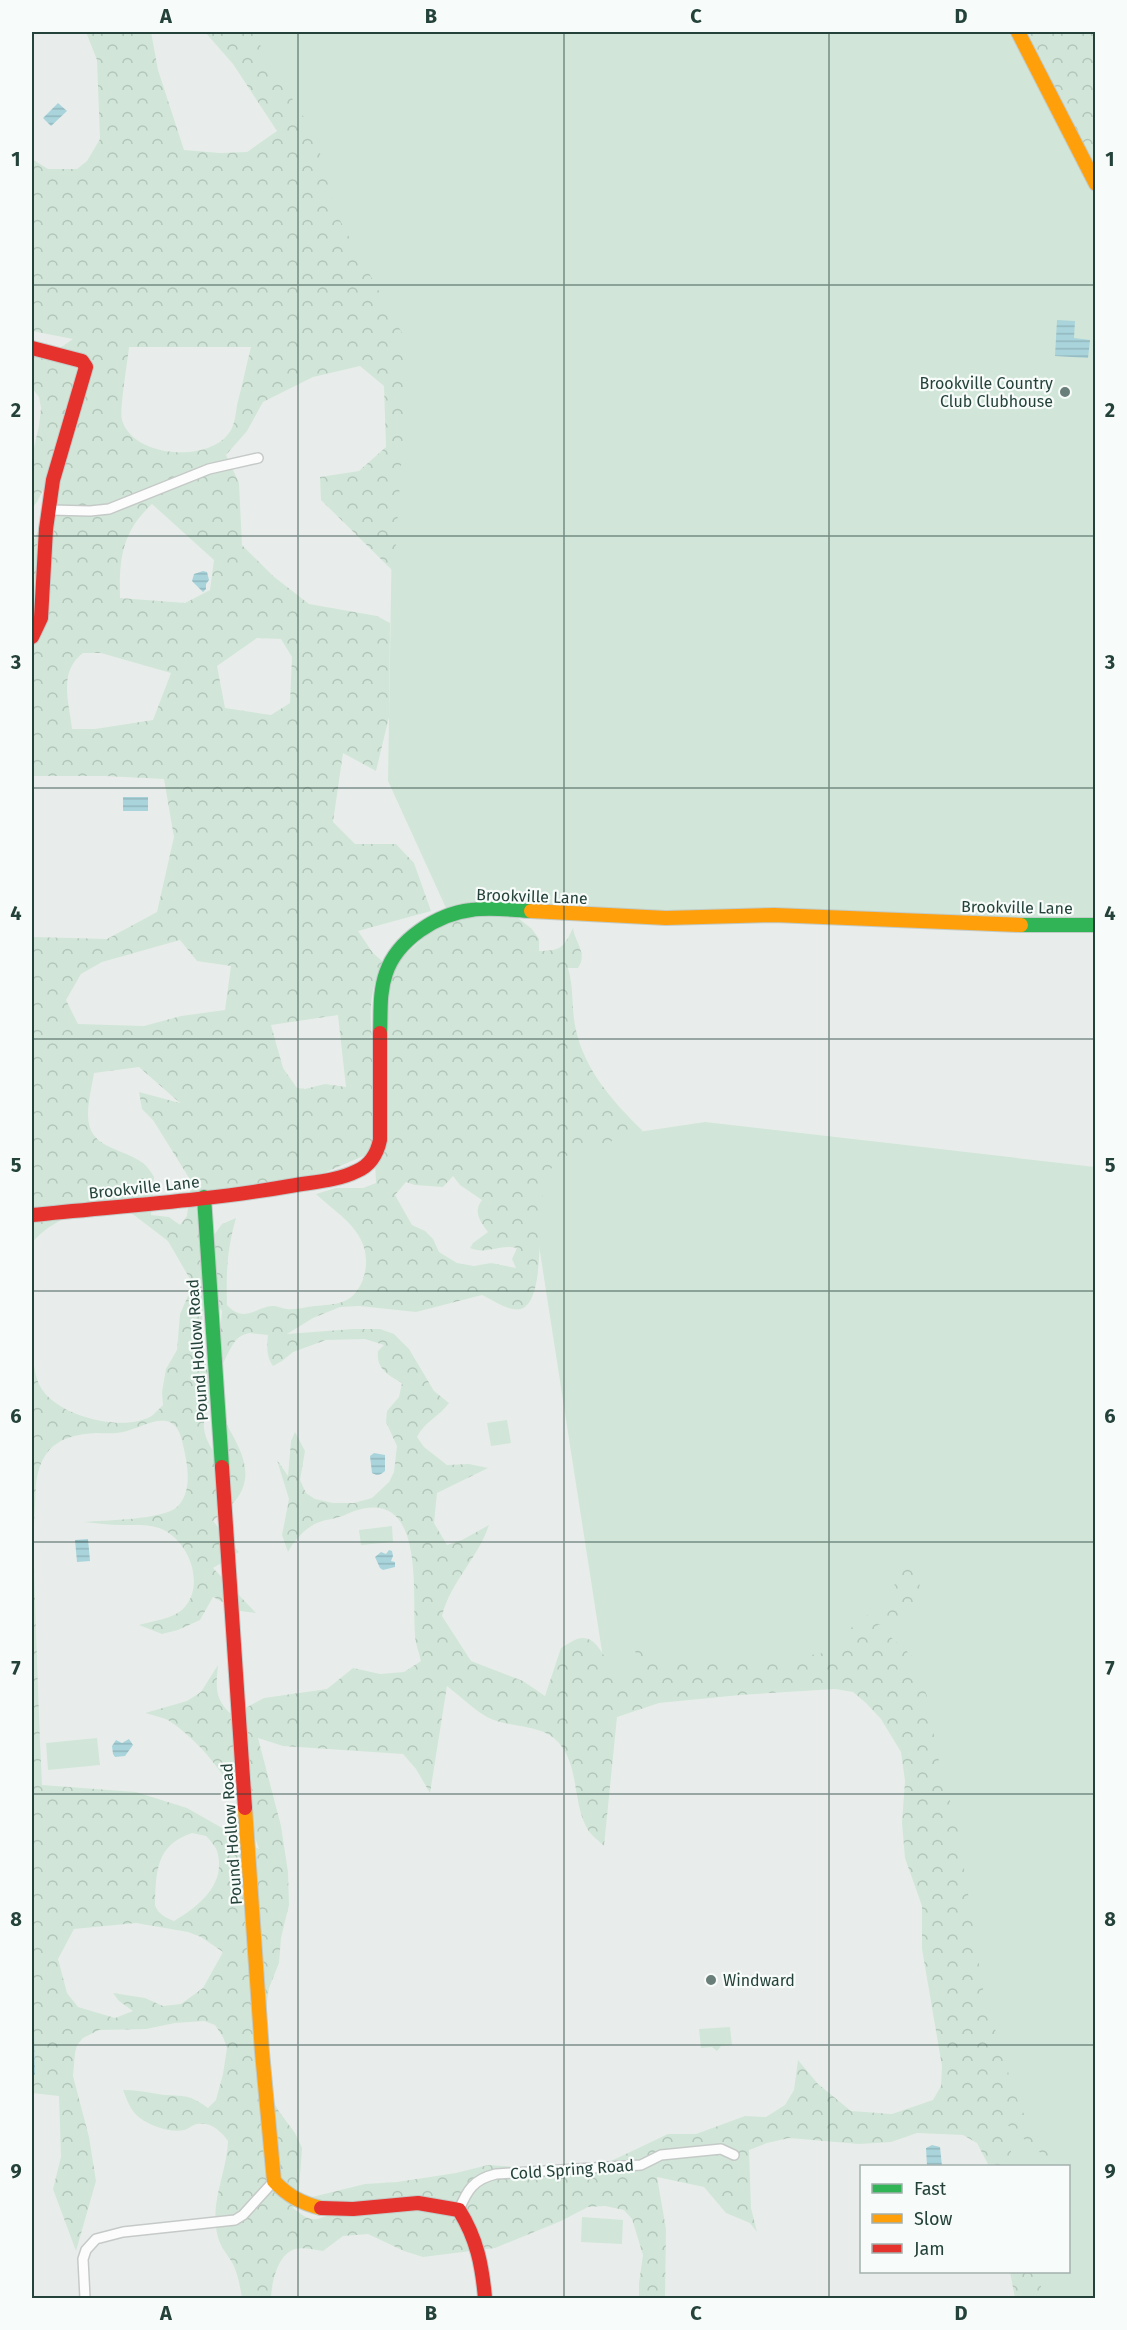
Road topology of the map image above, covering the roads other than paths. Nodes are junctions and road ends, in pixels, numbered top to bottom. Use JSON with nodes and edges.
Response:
{"nodes":[{"id":1,"x":1018,"y":32,"type":"edge"},
{"id":2,"x":1095,"y":184,"type":"edge"},
{"id":3,"x":32,"y":348,"type":"edge"},
{"id":4,"x":258,"y":458,"type":"dead end"},
{"id":5,"x":50,"y":510,"type":"junction"},
{"id":6,"x":32,"y":637,"type":"edge"},
{"id":7,"x":1095,"y":925,"type":"edge"},
{"id":8,"x":204,"y":1197,"type":"junction"},
{"id":9,"x":32,"y":1215,"type":"edge"},
{"id":10,"x":734,"y":2156,"type":"dead end"},
{"id":11,"x":274,"y":2181,"type":"junction"},
{"id":12,"x":459,"y":2210,"type":"junction"},
{"id":13,"x":85,"y":2298,"type":"edge"},
{"id":14,"x":485,"y":2298,"type":"edge"}],
"edges":[{"from":1,"to":2,"type":"street"},
{"from":3,"to":5,"type":"street"},
{"from":4,"to":5,"type":"street"},
{"from":5,"to":6,"type":"street"},
{"from":7,"to":8,"type":"street","name":"Brookville Lane"},
{"from":8,"to":9,"type":"street","name":"Brookville Lane"},
{"from":8,"to":11,"type":"street","name":"Pound Hollow Road"},
{"from":10,"to":12,"type":"street","name":"Cold Spring Road"},
{"from":11,"to":12,"type":"street"},
{"from":11,"to":13,"type":"street"},
{"from":12,"to":14,"type":"street"}]}
